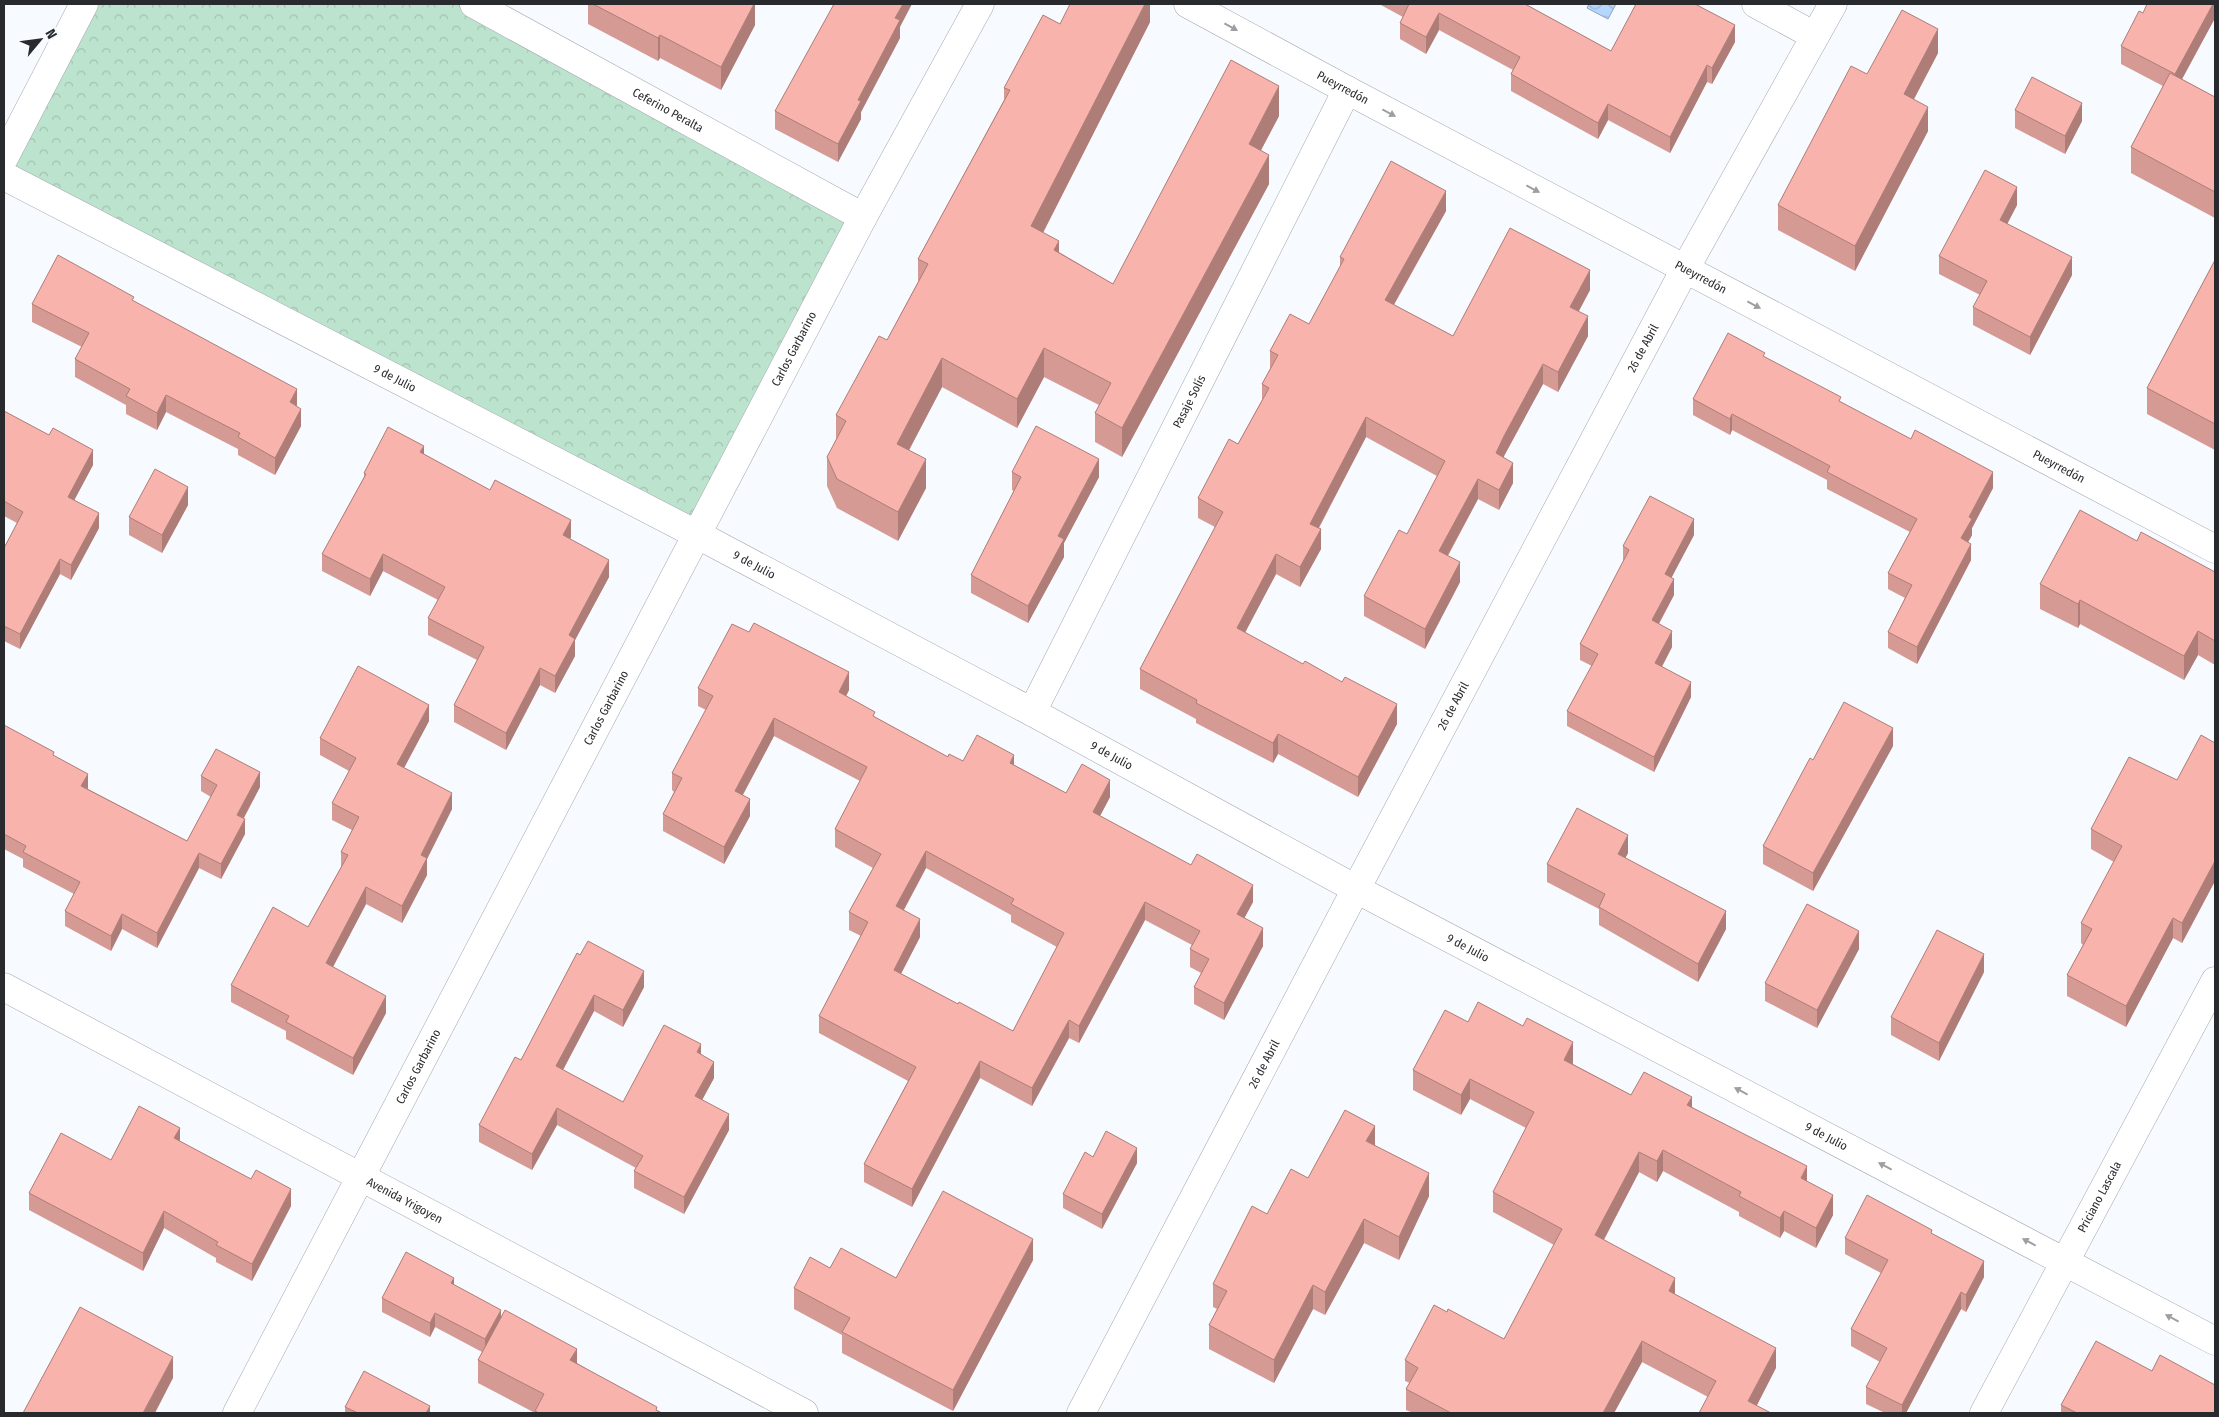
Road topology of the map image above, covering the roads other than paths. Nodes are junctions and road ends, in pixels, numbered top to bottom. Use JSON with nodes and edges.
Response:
{"nodes":[{"id":1,"x":84,"y":4,"type":"edge"},
{"id":2,"x":474,"y":4,"type":"edge"},
{"id":3,"x":980,"y":4,"type":"edge"},
{"id":4,"x":1188,"y":4,"type":"edge"},
{"id":5,"x":1756,"y":4,"type":"edge"},
{"id":6,"x":1833,"y":4,"type":"edge"},
{"id":7,"x":517,"y":13,"type":"edge"},
{"id":8,"x":1815,"y":36,"type":"junction"},
{"id":9,"x":1347,"y":90,"type":"junction"},
{"id":10,"x":4,"y":158,"type":"edge"},
{"id":11,"x":4,"y":176,"type":"edge"},
{"id":12,"x":863,"y":218,"type":"junction"},
{"id":13,"x":1685,"y":269,"type":"junction"},
{"id":14,"x":698,"y":535,"type":"junction"},
{"id":15,"x":2215,"y":548,"type":"edge"},
{"id":16,"x":1032,"y":712,"type":"junction"},
{"id":17,"x":1356,"y":889,"type":"junction"},
{"id":18,"x":2215,"y":981,"type":"edge"},
{"id":19,"x":4,"y":988,"type":"edge"},
{"id":20,"x":363,"y":1178,"type":"junction"},
{"id":21,"x":2065,"y":1261,"type":"junction"},
{"id":22,"x":2215,"y":1340,"type":"edge"},
{"id":23,"x":237,"y":1413,"type":"edge"},
{"id":24,"x":804,"y":1413,"type":"edge"},
{"id":25,"x":1081,"y":1413,"type":"edge"},
{"id":26,"x":1984,"y":1413,"type":"edge"}],
"edges":[{"from":1,"to":10,"type":"street"},
{"from":2,"to":7,"type":"street","name":"Ceferino Peralta"},
{"from":3,"to":12,"type":"street","name":"Carlos Garbarino"},
{"from":4,"to":9,"type":"street","name":"Pueyrredón","one_way":true},
{"from":5,"to":8,"type":"street"},
{"from":6,"to":8,"type":"street","name":"26 de Abril"},
{"from":7,"to":12,"type":"street","name":"Ceferino Peralta"},
{"from":8,"to":13,"type":"street","name":"26 de Abril"},
{"from":9,"to":13,"type":"street","name":"Pueyrredón","one_way":true},
{"from":9,"to":16,"type":"street","name":"Pasaje Solís"},
{"from":11,"to":14,"type":"street","name":"9 de Julio"},
{"from":12,"to":14,"type":"street","name":"Carlos Garbarino"},
{"from":13,"to":15,"type":"street","name":"Pueyrredón","one_way":true},
{"from":13,"to":17,"type":"street","name":"26 de Abril"},
{"from":14,"to":16,"type":"street","name":"9 de Julio"},
{"from":14,"to":20,"type":"street","name":"Carlos Garbarino"},
{"from":16,"to":17,"type":"street","name":"9 de Julio"},
{"from":21,"to":17,"type":"street","name":"9 de Julio","one_way":true},
{"from":17,"to":25,"type":"street","name":"26 de Abril"},
{"from":18,"to":21,"type":"street","name":"Priciano Lascala"},
{"from":19,"to":20,"type":"street","name":"Avenida Yrigoyen"},
{"from":20,"to":23,"type":"street","name":"Carlos Garbarino"},
{"from":20,"to":24,"type":"street","name":"Avenida Yrigoyen"},
{"from":22,"to":21,"type":"street","name":"9 de Julio","one_way":true},
{"from":21,"to":26,"type":"street","name":"Priciano Lascala"}]}
